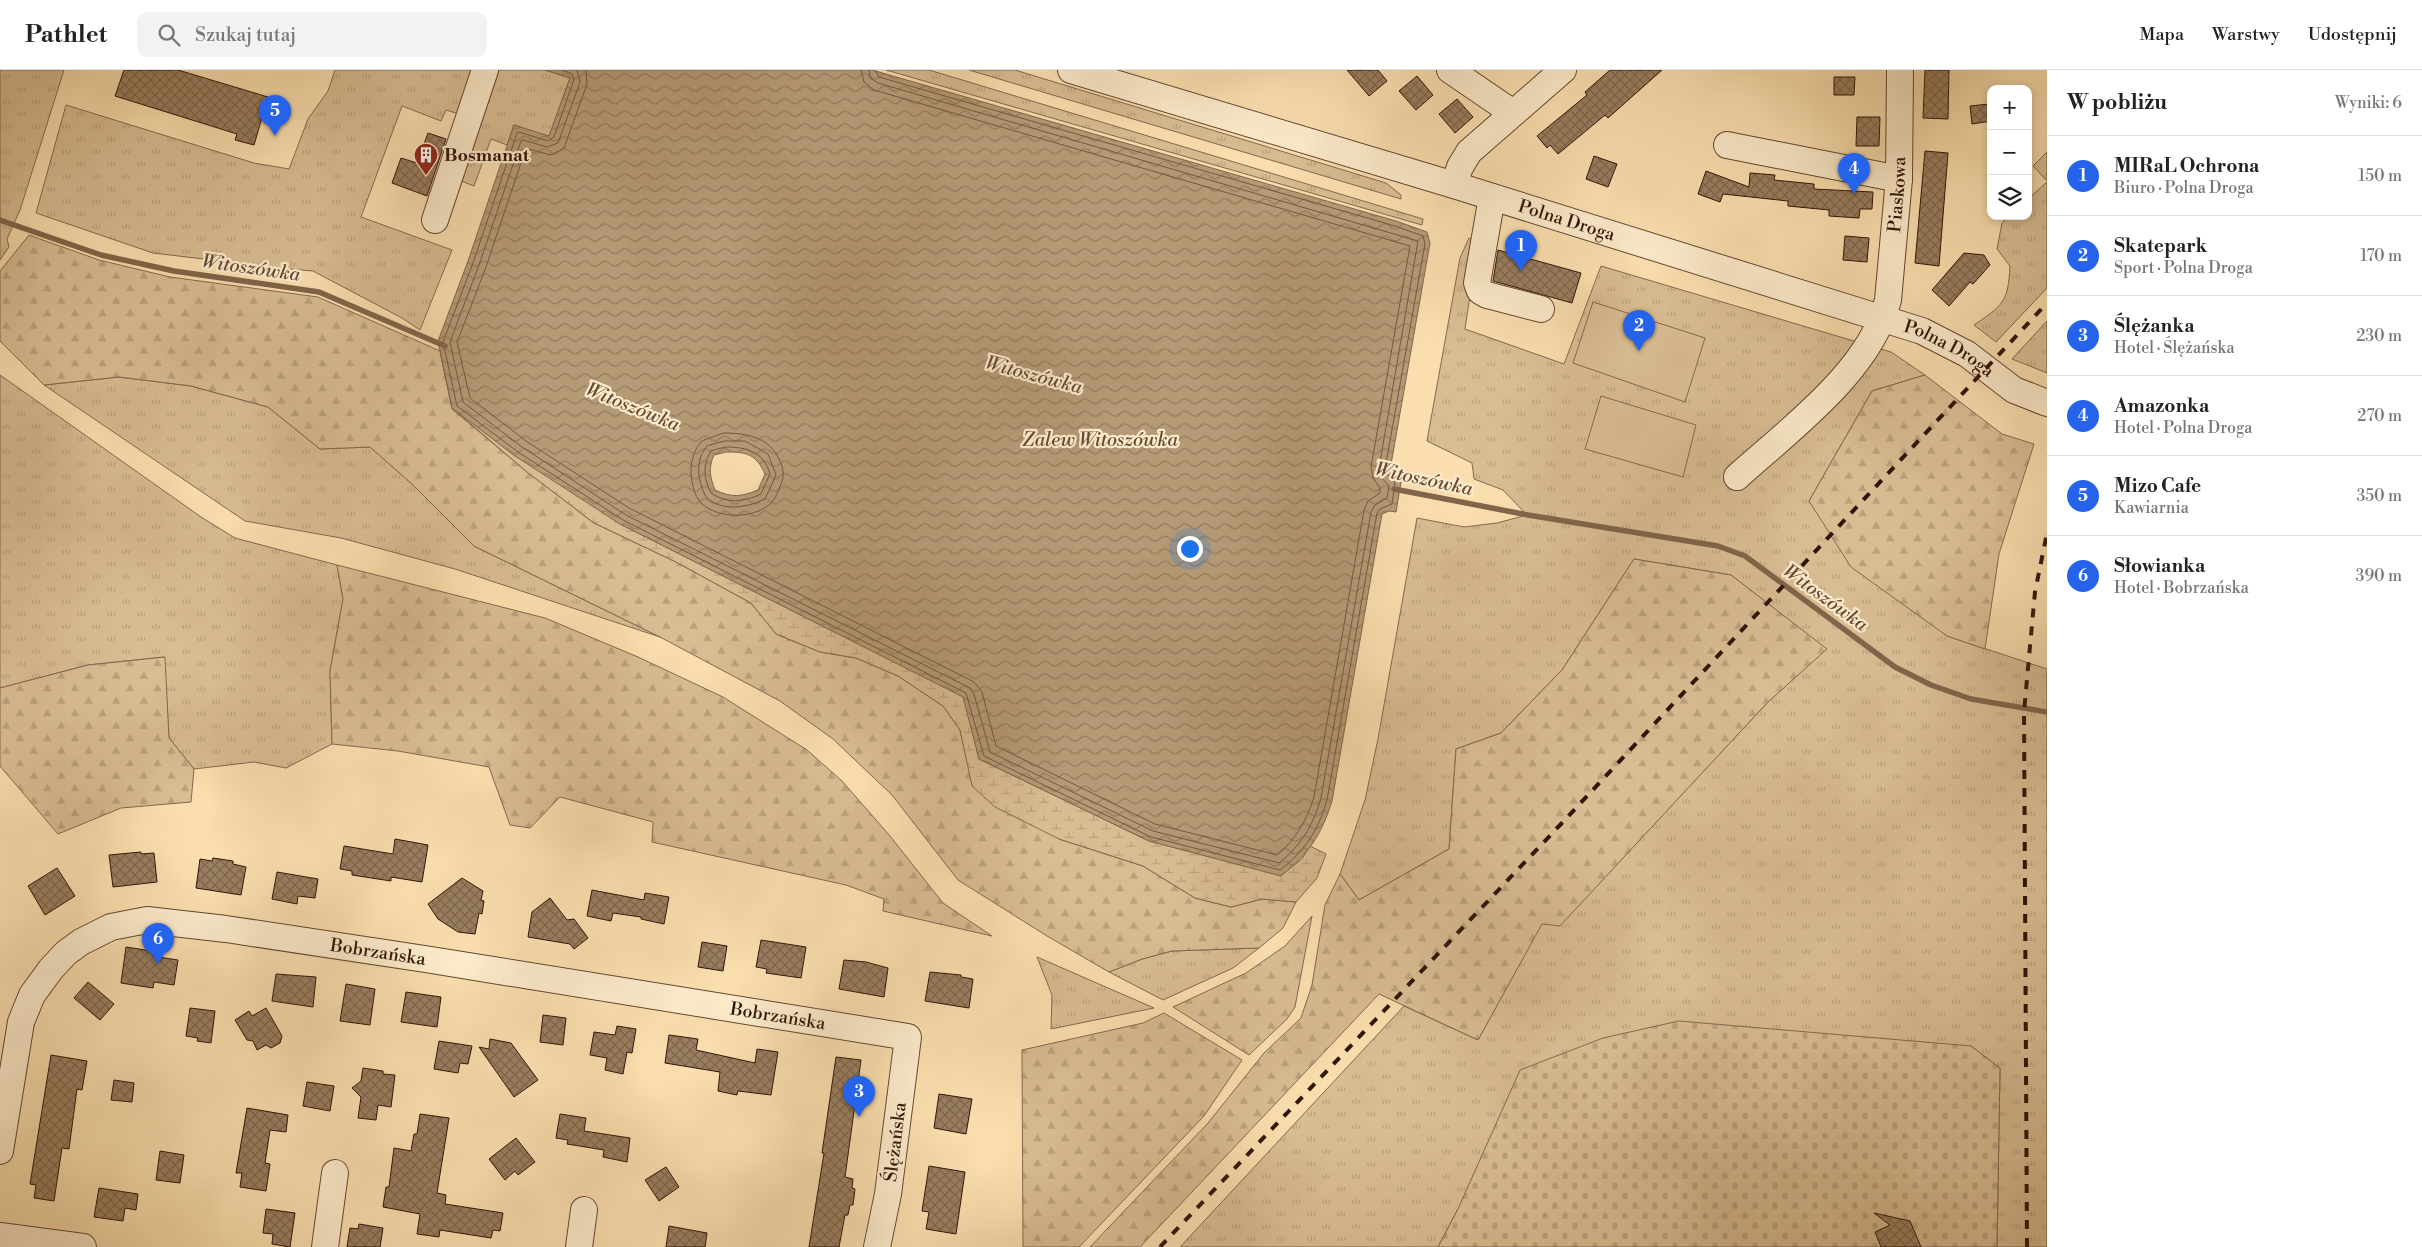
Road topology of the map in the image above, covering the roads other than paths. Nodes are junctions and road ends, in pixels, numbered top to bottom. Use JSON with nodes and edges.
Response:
{"nodes":[{"id":1,"x":485,"y":70,"type":"edge"},
{"id":2,"x":1071,"y":70,"type":"edge"},
{"id":3,"x":1450,"y":70,"type":"edge"},
{"id":4,"x":1563,"y":70,"type":"edge"},
{"id":5,"x":1900,"y":70,"type":"edge"},
{"id":6,"x":1513,"y":113,"type":"junction"},
{"id":7,"x":1727,"y":144,"type":"dead end"},
{"id":8,"x":1899,"y":180,"type":"junction"},
{"id":9,"x":1454,"y":185,"type":"junction"},
{"id":10,"x":1492,"y":197,"type":"junction"},
{"id":11,"x":435,"y":220,"type":"dead end"},
{"id":12,"x":1541,"y":309,"type":"dead end"},
{"id":13,"x":1884,"y":318,"type":"junction"},
{"id":14,"x":2047,"y":403,"type":"edge"},
{"id":15,"x":1737,"y":477,"type":"dead end"},
{"id":16,"x":908,"y":1037,"type":"joint"},
{"id":17,"x":0,"y":1151,"type":"edge"},
{"id":18,"x":335,"y":1173,"type":"dead end"},
{"id":19,"x":584,"y":1210,"type":"dead end"},
{"id":20,"x":0,"y":1236,"type":"edge"},
{"id":21,"x":83,"y":1247,"type":"edge"},
{"id":22,"x":325,"y":1247,"type":"edge"},
{"id":23,"x":579,"y":1247,"type":"edge"},
{"id":24,"x":877,"y":1247,"type":"edge"}],
"edges":[{"from":1,"to":11,"type":"street"},
{"from":2,"to":9,"type":"street","name":"Polna Droga"},
{"from":3,"to":6,"type":"street"},
{"from":4,"to":6,"type":"street"},
{"from":5,"to":8,"type":"street","name":"Piaskowa"},
{"from":6,"to":9,"type":"street"},
{"from":7,"to":8,"type":"street"},
{"from":8,"to":13,"type":"street","name":"Piaskowa"},
{"from":9,"to":10,"type":"street","name":"Polna Droga"},
{"from":10,"to":12,"type":"street"},
{"from":10,"to":13,"type":"street","name":"Polna Droga"},
{"from":13,"to":14,"type":"street","name":"Polna Droga"},
{"from":13,"to":15,"type":"street","name":"Piaskowa"},
{"from":16,"to":17,"type":"street","name":"Bobrzańska"},
{"from":16,"to":24,"type":"street","name":"Ślężańska"},
{"from":18,"to":22,"type":"street"},
{"from":19,"to":23,"type":"street"},
{"from":20,"to":21,"type":"street"}]}
